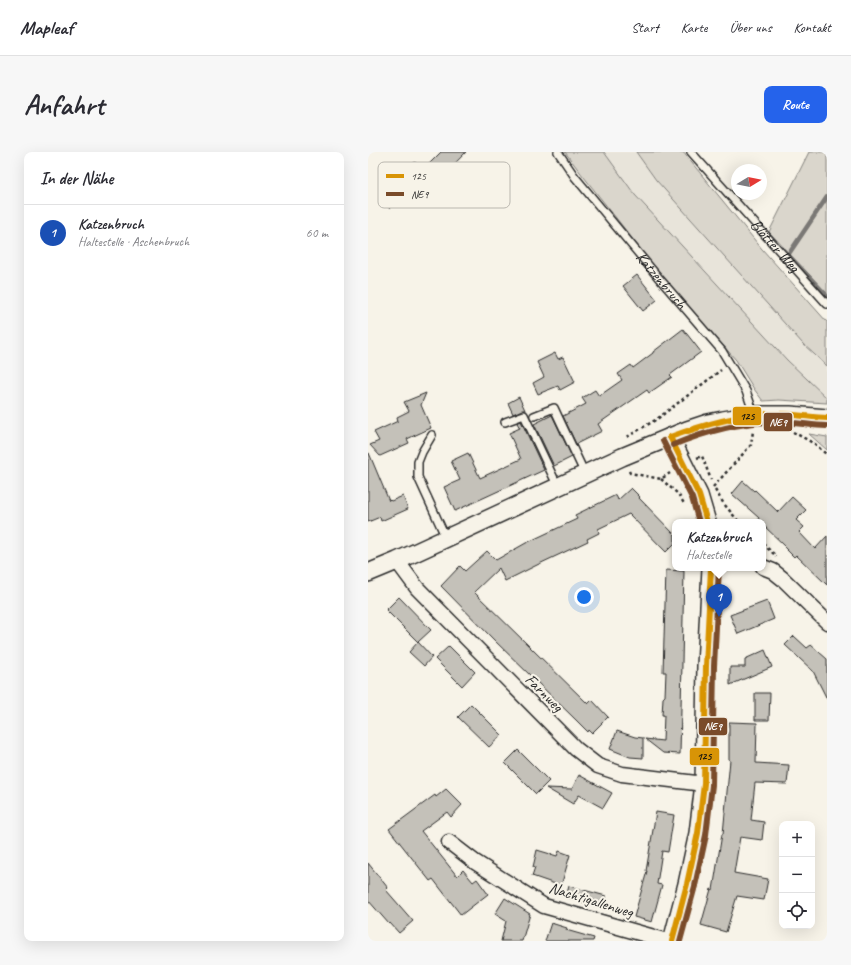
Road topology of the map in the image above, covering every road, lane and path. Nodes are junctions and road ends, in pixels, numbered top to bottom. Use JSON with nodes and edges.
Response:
{"nodes":[{"id":1,"x":558,"y":152,"type":"edge"},
{"id":2,"x":691,"y":152,"type":"edge"},
{"id":3,"x":827,"y":304,"type":"edge"},
{"id":4,"x":754,"y":415,"type":"junction"},
{"id":5,"x":534,"y":416,"type":"dead end"},
{"id":6,"x":827,"y":418,"type":"edge"},
{"id":7,"x":505,"y":422,"type":"dead end"},
{"id":8,"x":792,"y":432,"type":"dead end"},
{"id":9,"x":432,"y":435,"type":"dead end"},
{"id":10,"x":670,"y":437,"type":"junction"},
{"id":11,"x":827,"y":455,"type":"edge"},
{"id":12,"x":585,"y":474,"type":"junction"},
{"id":13,"x":661,"y":479,"type":"dead end"},
{"id":14,"x":558,"y":487,"type":"junction"},
{"id":15,"x":713,"y":488,"type":"dead end"},
{"id":16,"x":688,"y":511,"type":"dead end"},
{"id":17,"x":706,"y":519,"type":"edge"},
{"id":18,"x":446,"y":538,"type":"junction"},
{"id":19,"x":397,"y":561,"type":"junction"},
{"id":20,"x":766,"y":568,"type":"edge"},
{"id":21,"x":711,"y":571,"type":"edge"},
{"id":22,"x":368,"y":573,"type":"edge"},
{"id":23,"x":827,"y":622,"type":"edge"},
{"id":24,"x":704,"y":784,"type":"junction"},
{"id":25,"x":449,"y":842,"type":"dead end"},
{"id":26,"x":668,"y":941,"type":"edge"},
{"id":27,"x":672,"y":941,"type":"edge"}],
"edges":[{"from":1,"to":4,"type":"lane","name":"Katzenbruch"},
{"from":2,"to":3,"type":"lane","name":"Blötter Weg"},
{"from":4,"to":6,"type":"street"},
{"from":4,"to":10,"type":"street"},
{"from":4,"to":15,"type":"path"},
{"from":5,"to":12,"type":"lane"},
{"from":7,"to":14,"type":"lane"},
{"from":8,"to":11,"type":"path"},
{"from":9,"to":18,"type":"lane"},
{"from":10,"to":12,"type":"street"},
{"from":10,"to":17,"type":"street"},
{"from":12,"to":14,"type":"street"},
{"from":13,"to":16,"type":"path"},
{"from":14,"to":18,"type":"street"},
{"from":18,"to":19,"type":"street"},
{"from":19,"to":22,"type":"street"},
{"from":19,"to":24,"type":"street","name":"Farnweg"},
{"from":20,"to":23,"type":"street"},
{"from":21,"to":24,"type":"street"},
{"from":24,"to":27,"type":"street"},
{"from":25,"to":26,"type":"street","name":"Nachtigallenweg"}]}
